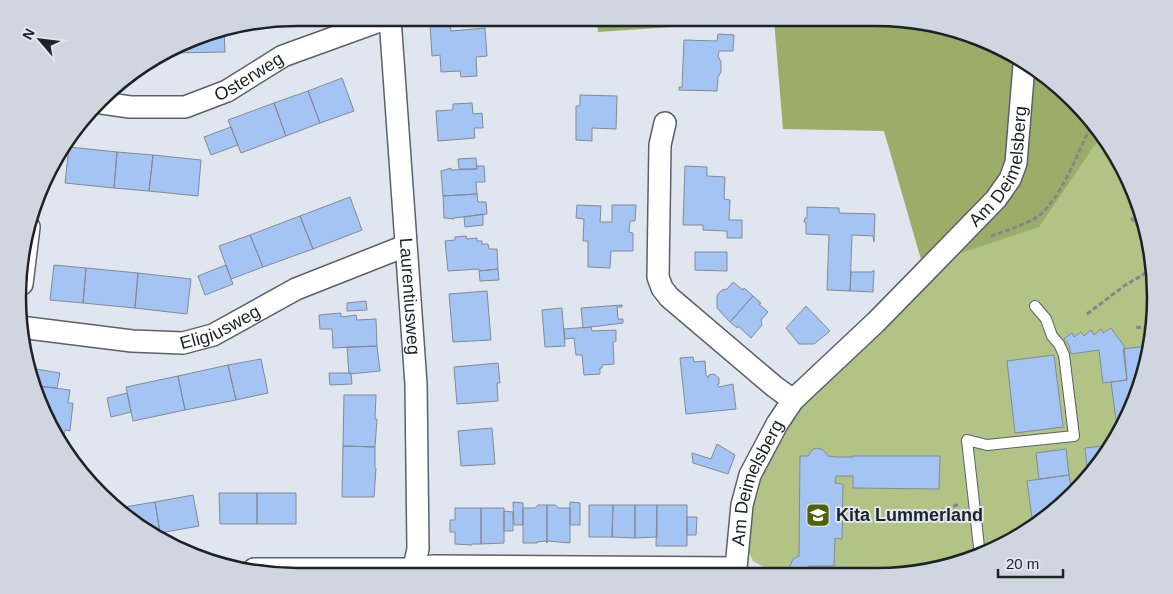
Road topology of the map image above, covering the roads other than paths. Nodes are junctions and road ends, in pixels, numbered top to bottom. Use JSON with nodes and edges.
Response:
{"nodes":[{"id":1,"x":367,"y":26,"type":"edge"},
{"id":2,"x":390,"y":26,"type":"edge"},
{"id":3,"x":1024,"y":71,"type":"edge"},
{"id":4,"x":108,"y":104,"type":"edge"},
{"id":5,"x":665,"y":123,"type":"dead end"},
{"id":6,"x":405,"y":246,"type":"junction"},
{"id":7,"x":1035,"y":306,"type":"dead end"},
{"id":8,"x":29,"y":328,"type":"edge"},
{"id":9,"x":793,"y":400,"type":"junction"},
{"id":10,"x":979,"y":547,"type":"edge"},
{"id":11,"x":414,"y":568,"type":"edge"},
{"id":12,"x":426,"y":568,"type":"edge"},
{"id":13,"x":736,"y":568,"type":"edge"},
{"id":14,"x":736,"y":568,"type":"edge"}],
"edges":[{"from":1,"to":4,"type":"street","name":"Osterweg"},
{"from":2,"to":6,"type":"street","name":"Laurentiusweg"},
{"from":3,"to":9,"type":"street","name":"Am Deimelsberg"},
{"from":5,"to":9,"type":"street","name":"Am Deimelsberg"},
{"from":6,"to":8,"type":"street","name":"Eligiusweg"},
{"from":6,"to":11,"type":"street","name":"Laurentiusweg"},
{"from":7,"to":10,"type":"lane"},
{"from":9,"to":13,"type":"street","name":"Am Deimelsberg"},
{"from":12,"to":14,"type":"street","name":"Am Deimelsberg"}]}
